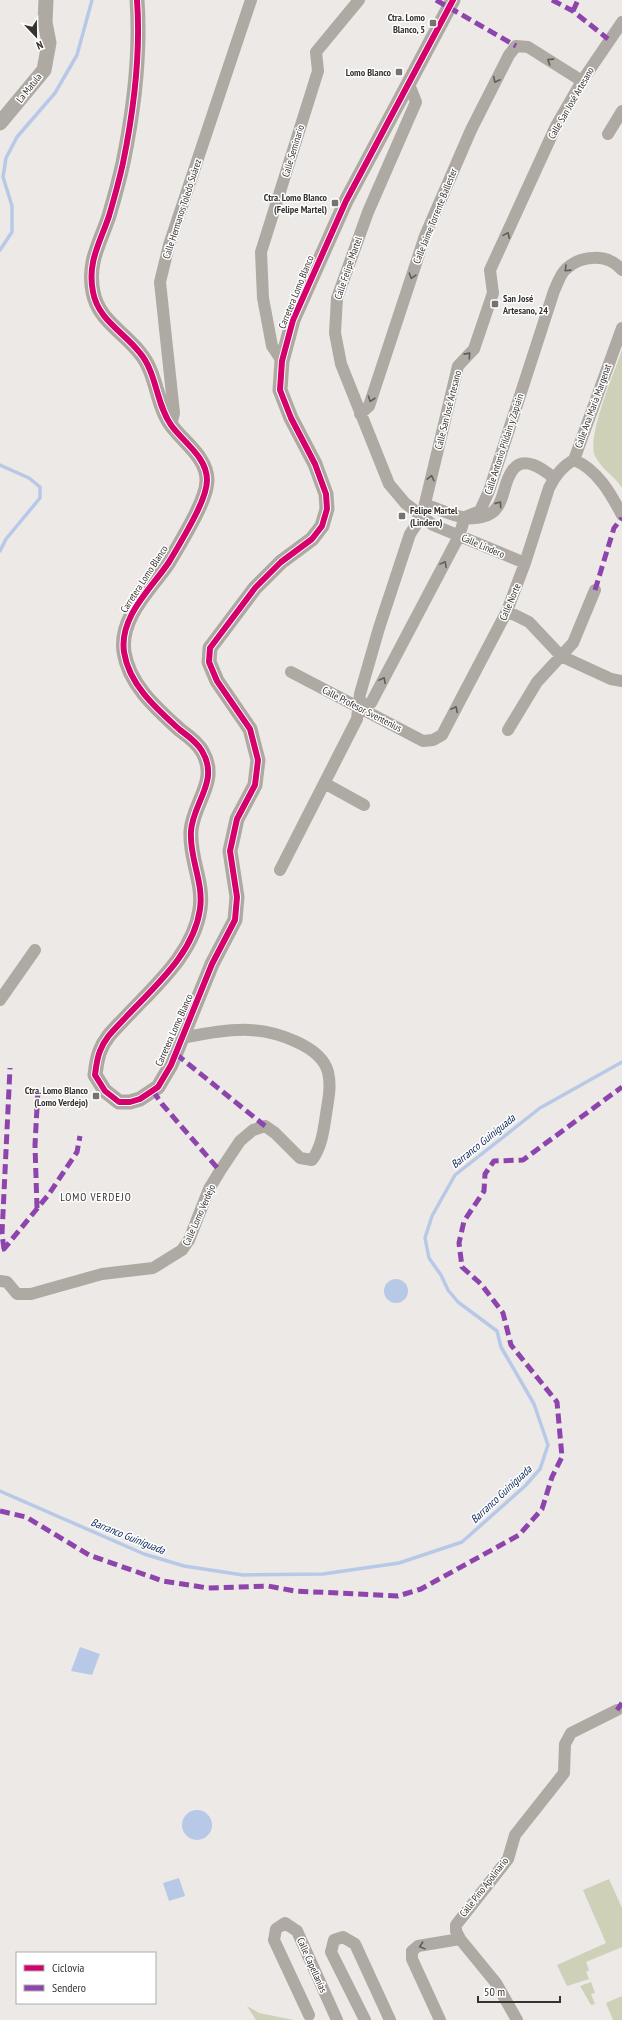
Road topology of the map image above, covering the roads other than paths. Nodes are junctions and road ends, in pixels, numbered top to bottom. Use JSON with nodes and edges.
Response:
{"nodes":[{"id":1,"x":46,"y":0,"type":"edge"},
{"id":2,"x":137,"y":0,"type":"edge"},
{"id":3,"x":251,"y":0,"type":"edge"},
{"id":4,"x":359,"y":0,"type":"edge"},
{"id":5,"x":453,"y":0,"type":"edge"},
{"id":6,"x":622,"y":22,"type":"edge"},
{"id":7,"x":408,"y":82,"type":"junction"},
{"id":8,"x":582,"y":82,"type":"junction"},
{"id":9,"x":622,"y":111,"type":"edge"},
{"id":10,"x":0,"y":123,"type":"edge"},
{"id":11,"x":608,"y":134,"type":"dead end"},
{"id":12,"x":622,"y":270,"type":"edge"},
{"id":13,"x":622,"y":328,"type":"edge"},
{"id":14,"x":282,"y":361,"type":"junction"},
{"id":15,"x":360,"y":414,"type":"junction"},
{"id":16,"x":171,"y":425,"type":"junction"},
{"id":17,"x":574,"y":460,"type":"junction"},
{"id":18,"x":554,"y":478,"type":"junction"},
{"id":19,"x":423,"y":510,"type":"junction"},
{"id":20,"x":622,"y":515,"type":"edge"},
{"id":21,"x":465,"y":517,"type":"junction"},
{"id":22,"x":459,"y":536,"type":"junction"},
{"id":23,"x":525,"y":563,"type":"junction"},
{"id":24,"x":595,"y":590,"type":"dead end"},
{"id":25,"x":507,"y":611,"type":"junction"},
{"id":26,"x":561,"y":656,"type":"junction"},
{"id":27,"x":291,"y":672,"type":"dead end"},
{"id":28,"x":622,"y":681,"type":"edge"},
{"id":29,"x":359,"y":707,"type":"junction"},
{"id":30,"x":508,"y":730,"type":"dead end"},
{"id":31,"x":433,"y":740,"type":"joint"},
{"id":32,"x":326,"y":784,"type":"junction"},
{"id":33,"x":364,"y":805,"type":"dead end"},
{"id":34,"x":280,"y":870,"type":"dead end"},
{"id":35,"x":35,"y":950,"type":"dead end"},
{"id":36,"x":0,"y":1000,"type":"edge"},
{"id":37,"x":182,"y":1038,"type":"junction"},
{"id":38,"x":0,"y":1281,"type":"edge"},
{"id":39,"x":617,"y":1710,"type":"dead end"},
{"id":40,"x":460,"y":1939,"type":"junction"},
{"id":41,"x":309,"y":2015,"type":"dead end"},
{"id":42,"x":337,"y":2020,"type":"edge"},
{"id":43,"x":365,"y":2020,"type":"edge"},
{"id":44,"x":390,"y":2020,"type":"edge"},
{"id":45,"x":440,"y":2020,"type":"edge"},
{"id":46,"x":517,"y":2020,"type":"edge"}],
"edges":[{"from":1,"to":10,"type":"street","name":"La Matula"},
{"from":2,"to":16,"type":"street","name":"Carretera Lomo Blanco"},
{"from":3,"to":16,"type":"street","name":"Calle Hermanos Toledo Suárez"},
{"from":4,"to":14,"type":"street","name":"Calle Seminario"},
{"from":5,"to":7,"type":"street","name":"Carretera Lomo Blanco"},
{"from":6,"to":8,"type":"street","name":"Calle San José Artesano"},
{"from":7,"to":14,"type":"street","name":"Carretera Lomo Blanco"},
{"from":7,"to":15,"type":"street","name":"Calle Felipe Martel"},
{"from":8,"to":15,"type":"street","name":"Calle Jaime Torrente Ballester","one_way":true},
{"from":19,"to":8,"type":"street","name":"Calle San José Artesano","one_way":true},
{"from":9,"to":11,"type":"street"},
{"from":12,"to":21,"type":"street","name":"Calle Antonio Pildain y Zapiain","one_way":true},
{"from":13,"to":17,"type":"street","name":"Calle Ana María Margenat"},
{"from":14,"to":37,"type":"street","name":"Carretera Lomo Blanco"},
{"from":15,"to":19,"type":"street","name":"Calle Felipe Martel"},
{"from":16,"to":37,"type":"street","name":"Carretera Lomo Blanco"},
{"from":17,"to":18,"type":"street","name":"Calle Norte"},
{"from":17,"to":20,"type":"street","name":"Calle Ana María Margenat"},
{"from":21,"to":18,"type":"street","name":"Calle Lindero","one_way":true},
{"from":18,"to":23,"type":"street","name":"Calle Norte"},
{"from":19,"to":21,"type":"street","name":"Calle Lindero"},
{"from":19,"to":22,"type":"street","name":"Calle Lindero"},
{"from":19,"to":29,"type":"street","name":"Calle San José Artesano"},
{"from":21,"to":22,"type":"street"},
{"from":22,"to":23,"type":"street","name":"Calle Lindero"},
{"from":29,"to":22,"type":"street","one_way":true},
{"from":23,"to":25,"type":"street","name":"Calle Norte"},
{"from":24,"to":26,"type":"street"},
{"from":25,"to":26,"type":"street"},
{"from":31,"to":25,"type":"street","name":"Calle Norte","one_way":true},
{"from":26,"to":28,"type":"street"},
{"from":26,"to":30,"type":"street"},
{"from":27,"to":29,"type":"street","name":"Calle Profesor Sventenius"},
{"from":29,"to":31,"type":"street","name":"Calle Profesor Sventenius"},
{"from":29,"to":32,"type":"street"},
{"from":32,"to":33,"type":"street"},
{"from":32,"to":34,"type":"street"},
{"from":35,"to":36,"type":"street"},
{"from":37,"to":38,"type":"street","name":"Calle Lomo Verdejo"},
{"from":39,"to":40,"type":"street","name":"Calle Pino Apolinario"},
{"from":40,"to":45,"type":"street","one_way":true},
{"from":40,"to":46,"type":"street"},
{"from":41,"to":42,"type":"street","name":"Calle Capellanías"},
{"from":43,"to":44,"type":"street"}]}
